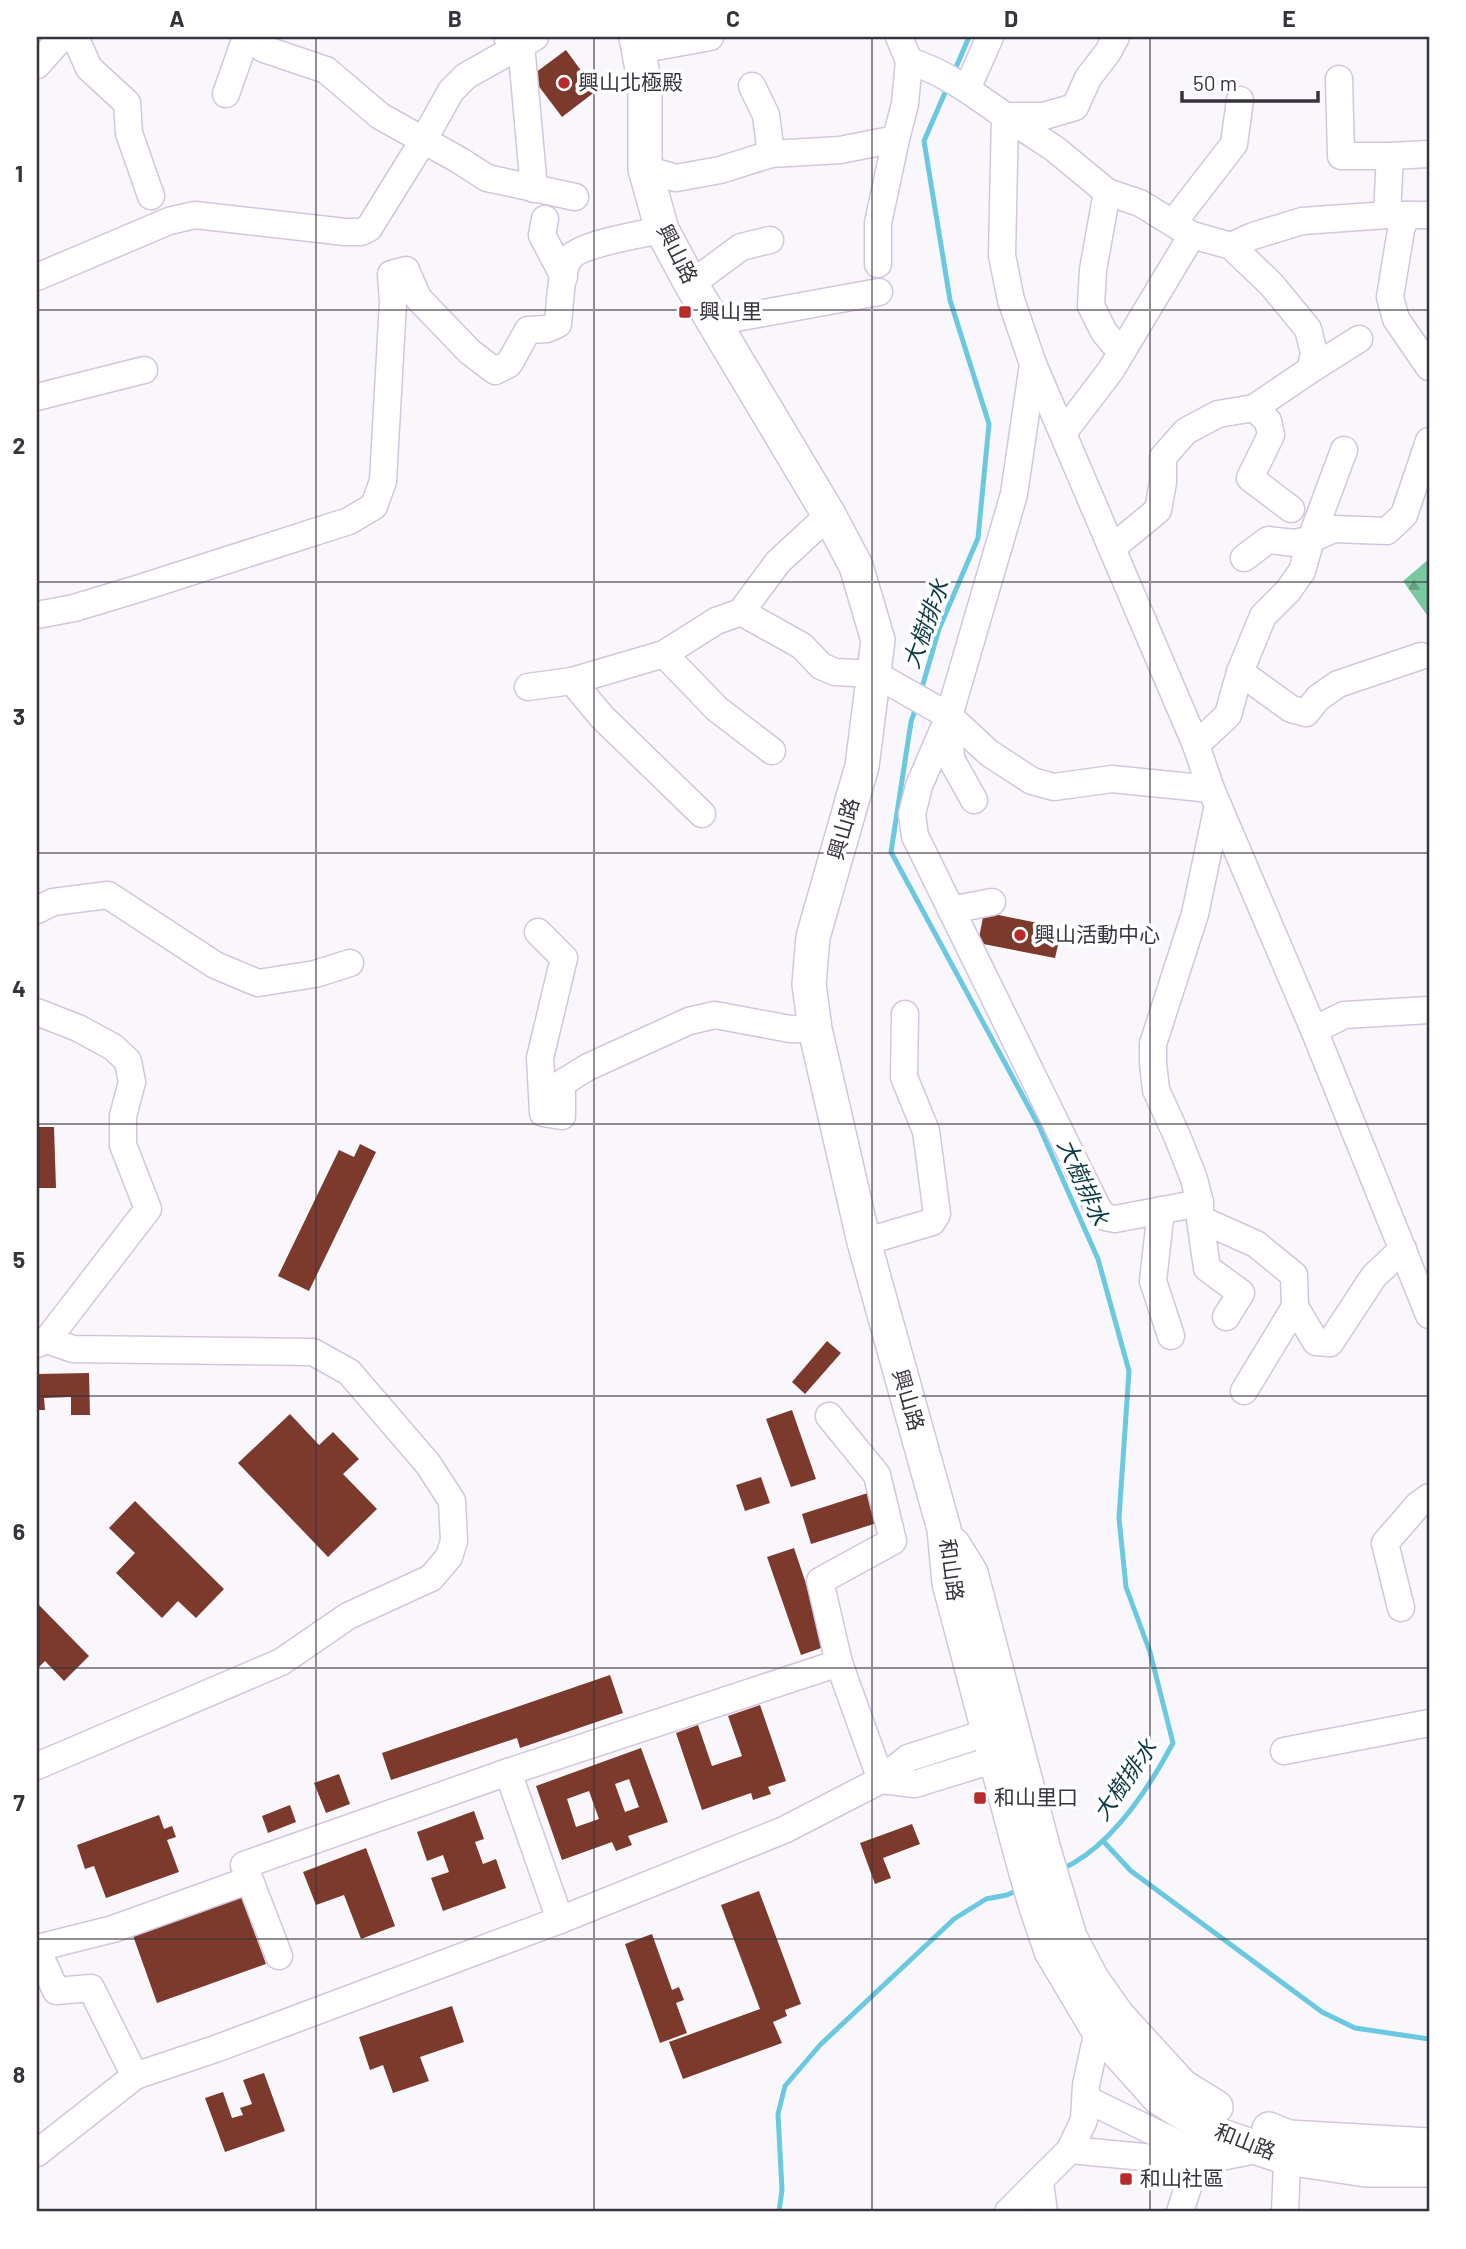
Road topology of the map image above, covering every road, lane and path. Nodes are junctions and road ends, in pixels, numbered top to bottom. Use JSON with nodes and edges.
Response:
{"nodes":[{"id":1,"x":62,"y":37,"type":"edge"},
{"id":2,"x":75,"y":37,"type":"edge"},
{"id":3,"x":246,"y":37,"type":"edge"},
{"id":4,"x":710,"y":37,"type":"edge"},
{"id":5,"x":990,"y":37,"type":"edge"},
{"id":6,"x":1116,"y":37,"type":"edge"},
{"id":7,"x":520,"y":39,"type":"edge"},
{"id":8,"x":637,"y":43,"type":"edge"},
{"id":9,"x":911,"y":54,"type":"edge"},
{"id":10,"x":37,"y":65,"type":"edge"},
{"id":11,"x":1339,"y":79,"type":"dead end"},
{"id":12,"x":752,"y":86,"type":"dead end"},
{"id":13,"x":964,"y":86,"type":"junction"},
{"id":14,"x":226,"y":94,"type":"dead end"},
{"id":15,"x":1240,"y":100,"type":"dead end"},
{"id":16,"x":1005,"y":116,"type":"junction"},
{"id":17,"x":896,"y":139,"type":"junction"},
{"id":18,"x":423,"y":141,"type":"junction"},
{"id":19,"x":771,"y":154,"type":"junction"},
{"id":20,"x":1429,"y":154,"type":"edge"},
{"id":21,"x":1390,"y":156,"type":"junction"},
{"id":22,"x":645,"y":169,"type":"junction"},
{"id":23,"x":534,"y":189,"type":"junction"},
{"id":24,"x":1107,"y":192,"type":"junction"},
{"id":25,"x":151,"y":195,"type":"dead end"},
{"id":26,"x":575,"y":197,"type":"dead end"},
{"id":27,"x":1407,"y":215,"type":"edge"},
{"id":28,"x":545,"y":219,"type":"dead end"},
{"id":29,"x":1183,"y":229,"type":"junction"},
{"id":30,"x":662,"y":230,"type":"junction"},
{"id":31,"x":770,"y":240,"type":"dead end"},
{"id":32,"x":1231,"y":246,"type":"junction"},
{"id":33,"x":878,"y":264,"type":"dead end"},
{"id":34,"x":37,"y":277,"type":"edge"},
{"id":35,"x":564,"y":277,"type":"junction"},
{"id":36,"x":691,"y":284,"type":"junction"},
{"id":37,"x":879,"y":292,"type":"dead end"},
{"id":38,"x":714,"y":322,"type":"junction"},
{"id":39,"x":1359,"y":339,"type":"dead end"},
{"id":40,"x":1121,"y":352,"type":"junction"},
{"id":41,"x":1034,"y":365,"type":"junction"},
{"id":42,"x":1429,"y":367,"type":"edge"},
{"id":43,"x":144,"y":370,"type":"dead end"},
{"id":44,"x":1310,"y":370,"type":"junction"},
{"id":45,"x":37,"y":397,"type":"edge"},
{"id":46,"x":1254,"y":408,"type":"junction"},
{"id":47,"x":1063,"y":433,"type":"junction"},
{"id":48,"x":1429,"y":441,"type":"edge"},
{"id":49,"x":1343,"y":450,"type":"dead end"},
{"id":50,"x":1291,"y":509,"type":"dead end"},
{"id":51,"x":829,"y":515,"type":"junction"},
{"id":52,"x":1311,"y":539,"type":"junction"},
{"id":53,"x":1112,"y":548,"type":"junction"},
{"id":54,"x":1244,"y":558,"type":"dead end"},
{"id":55,"x":740,"y":612,"type":"junction"},
{"id":56,"x":37,"y":615,"type":"edge"},
{"id":57,"x":664,"y":654,"type":"junction"},
{"id":58,"x":1421,"y":656,"type":"dead end"},
{"id":59,"x":1240,"y":672,"type":"junction"},
{"id":60,"x":572,"y":681,"type":"junction"},
{"id":61,"x":888,"y":681,"type":"junction"},
{"id":62,"x":528,"y":687,"type":"dead end"},
{"id":63,"x":949,"y":716,"type":"junction"},
{"id":64,"x":1196,"y":745,"type":"junction"},
{"id":65,"x":772,"y":751,"type":"dead end"},
{"id":66,"x":1214,"y":797,"type":"junction"},
{"id":67,"x":974,"y":800,"type":"dead end"},
{"id":68,"x":702,"y":814,"type":"dead end"},
{"id":69,"x":992,"y":902,"type":"dead end"},
{"id":70,"x":37,"y":910,"type":"edge"},
{"id":71,"x":951,"y":910,"type":"junction"},
{"id":72,"x":538,"y":932,"type":"dead end"},
{"id":73,"x":350,"y":963,"type":"dead end"},
{"id":74,"x":1429,"y":1010,"type":"edge"},
{"id":75,"x":37,"y":1012,"type":"edge"},
{"id":76,"x":905,"y":1014,"type":"dead end"},
{"id":77,"x":815,"y":1029,"type":"junction"},
{"id":78,"x":1314,"y":1030,"type":"junction"},
{"id":79,"x":1161,"y":1210,"type":"junction"},
{"id":80,"x":1200,"y":1211,"type":"junction"},
{"id":81,"x":864,"y":1242,"type":"junction"},
{"id":82,"x":1403,"y":1249,"type":"junction"},
{"id":83,"x":1422,"y":1278,"type":"edge"},
{"id":84,"x":1295,"y":1307,"type":"junction"},
{"id":85,"x":1429,"y":1315,"type":"edge"},
{"id":86,"x":1226,"y":1317,"type":"dead end"},
{"id":87,"x":1171,"y":1336,"type":"dead end"},
{"id":88,"x":42,"y":1342,"type":"edge"},
{"id":89,"x":1244,"y":1391,"type":"dead end"},
{"id":90,"x":829,"y":1416,"type":"dead end"},
{"id":91,"x":1429,"y":1497,"type":"edge"},
{"id":92,"x":944,"y":1529,"type":"joint"},
{"id":93,"x":1401,"y":1608,"type":"dead end"},
{"id":94,"x":839,"y":1663,"type":"junction"},
{"id":95,"x":1429,"y":1723,"type":"edge"},
{"id":96,"x":1000,"y":1743,"type":"junction"},
{"id":97,"x":1284,"y":1751,"type":"dead end"},
{"id":98,"x":37,"y":1766,"type":"edge"},
{"id":99,"x":508,"y":1772,"type":"junction"},
{"id":100,"x":881,"y":1780,"type":"junction"},
{"id":101,"x":249,"y":1880,"type":"junction"},
{"id":102,"x":560,"y":1920,"type":"junction"},
{"id":103,"x":37,"y":1948,"type":"edge"},
{"id":104,"x":279,"y":1956,"type":"dead end"},
{"id":105,"x":1108,"y":2023,"type":"junction"},
{"id":106,"x":135,"y":2076,"type":"junction"},
{"id":107,"x":1086,"y":2099,"type":"junction"},
{"id":108,"x":1276,"y":2143,"type":"junction"},
{"id":109,"x":1429,"y":2145,"type":"edge"},
{"id":110,"x":1070,"y":2150,"type":"junction"},
{"id":111,"x":37,"y":2153,"type":"edge"},
{"id":112,"x":1196,"y":2162,"type":"junction"},
{"id":113,"x":1429,"y":2170,"type":"edge"},
{"id":114,"x":1040,"y":2183,"type":"junction"},
{"id":115,"x":1008,"y":2212,"type":"edge"},
{"id":116,"x":1044,"y":2212,"type":"edge"},
{"id":117,"x":1180,"y":2212,"type":"edge"},
{"id":118,"x":1285,"y":2212,"type":"edge"}],
"edges":[{"from":1,"to":10,"type":"street"},
{"from":2,"to":25,"type":"street"},
{"from":3,"to":14,"type":"street"},
{"from":3,"to":18,"type":"street"},
{"from":4,"to":8,"type":"street"},
{"from":5,"to":13,"type":"street"},
{"from":6,"to":16,"type":"street"},
{"from":7,"to":18,"type":"street"},
{"from":7,"to":23,"type":"street"},
{"from":8,"to":22,"type":"main road","name":"興山路"},
{"from":9,"to":13,"type":"street"},
{"from":9,"to":17,"type":"street"},
{"from":11,"to":21,"type":"street"},
{"from":12,"to":19,"type":"street"},
{"from":13,"to":16,"type":"street"},
{"from":15,"to":29,"type":"street"},
{"from":16,"to":24,"type":"street"},
{"from":16,"to":41,"type":"street"},
{"from":17,"to":19,"type":"street"},
{"from":17,"to":33,"type":"street"},
{"from":18,"to":23,"type":"street"},
{"from":18,"to":34,"type":"street"},
{"from":19,"to":22,"type":"street"},
{"from":20,"to":21,"type":"street"},
{"from":21,"to":27,"type":"street"},
{"from":22,"to":30,"type":"main road","name":"興山路"},
{"from":23,"to":26,"type":"street"},
{"from":24,"to":29,"type":"street"},
{"from":24,"to":40,"type":"street"},
{"from":27,"to":32,"type":"street"},
{"from":27,"to":42,"type":"street"},
{"from":28,"to":35,"type":"street"},
{"from":29,"to":32,"type":"street"},
{"from":29,"to":40,"type":"street"},
{"from":30,"to":35,"type":"street"},
{"from":30,"to":36,"type":"main road","name":"興山路"},
{"from":31,"to":36,"type":"street"},
{"from":32,"to":44,"type":"street"},
{"from":35,"to":56,"type":"street"},
{"from":36,"to":38,"type":"main road","name":"興山路"},
{"from":37,"to":38,"type":"street"},
{"from":38,"to":51,"type":"main road","name":"興山路"},
{"from":39,"to":44,"type":"street"},
{"from":40,"to":47,"type":"street"},
{"from":41,"to":47,"type":"street"},
{"from":41,"to":63,"type":"street"},
{"from":43,"to":45,"type":"street"},
{"from":44,"to":46,"type":"street"},
{"from":46,"to":50,"type":"street"},
{"from":46,"to":53,"type":"street"},
{"from":47,"to":53,"type":"street"},
{"from":48,"to":52,"type":"street"},
{"from":49,"to":52,"type":"street"},
{"from":51,"to":55,"type":"street"},
{"from":51,"to":61,"type":"main road","name":"興山路"},
{"from":52,"to":54,"type":"street"},
{"from":52,"to":59,"type":"street"},
{"from":53,"to":64,"type":"street"},
{"from":55,"to":57,"type":"street"},
{"from":55,"to":61,"type":"street"},
{"from":57,"to":60,"type":"street"},
{"from":57,"to":65,"type":"street"},
{"from":58,"to":59,"type":"street"},
{"from":59,"to":64,"type":"street"},
{"from":60,"to":62,"type":"street"},
{"from":60,"to":68,"type":"street"},
{"from":61,"to":63,"type":"street"},
{"from":61,"to":77,"type":"main road","name":"興山路"},
{"from":63,"to":66,"type":"street"},
{"from":63,"to":67,"type":"street"},
{"from":63,"to":71,"type":"street"},
{"from":64,"to":66,"type":"street"},
{"from":66,"to":78,"type":"street"},
{"from":66,"to":80,"type":"street"},
{"from":69,"to":71,"type":"street"},
{"from":70,"to":73,"type":"street"},
{"from":71,"to":79,"type":"street"},
{"from":72,"to":77,"type":"street"},
{"from":74,"to":78,"type":"street"},
{"from":75,"to":88,"type":"street"},
{"from":76,"to":81,"type":"street"},
{"from":77,"to":81,"type":"main road","name":"興山路"},
{"from":78,"to":82,"type":"street"},
{"from":79,"to":80,"type":"street"},
{"from":79,"to":87,"type":"street"},
{"from":80,"to":84,"type":"street"},
{"from":80,"to":86,"type":"street"},
{"from":81,"to":92,"type":"main road","name":"興山路"},
{"from":82,"to":83,"type":"street"},
{"from":82,"to":84,"type":"street"},
{"from":83,"to":85,"type":"street"},
{"from":84,"to":89,"type":"street"},
{"from":88,"to":98,"type":"street"},
{"from":90,"to":94,"type":"street"},
{"from":91,"to":93,"type":"street"},
{"from":92,"to":96,"type":"main road","name":"和山路"},
{"from":94,"to":99,"type":"street"},
{"from":94,"to":100,"type":"street"},
{"from":95,"to":97,"type":"street"},
{"from":96,"to":100,"type":"street"},
{"from":96,"to":105,"type":"main road","name":"和山路"},
{"from":99,"to":101,"type":"street"},
{"from":99,"to":102,"type":"street"},
{"from":100,"to":102,"type":"street"},
{"from":101,"to":103,"type":"street"},
{"from":101,"to":104,"type":"street"},
{"from":102,"to":106,"type":"street"},
{"from":103,"to":106,"type":"street"},
{"from":105,"to":107,"type":"street"},
{"from":105,"to":108,"type":"main road","name":"和山路"},
{"from":106,"to":111,"type":"street"},
{"from":107,"to":108,"type":"street"},
{"from":107,"to":110,"type":"street"},
{"from":108,"to":109,"type":"main road","name":"和山路"},
{"from":108,"to":112,"type":"street"},
{"from":108,"to":113,"type":"main road","name":"和山路"},
{"from":108,"to":118,"type":"street"},
{"from":110,"to":112,"type":"street"},
{"from":110,"to":114,"type":"street"},
{"from":112,"to":117,"type":"street"},
{"from":114,"to":115,"type":"street"},
{"from":114,"to":116,"type":"street"}]}
